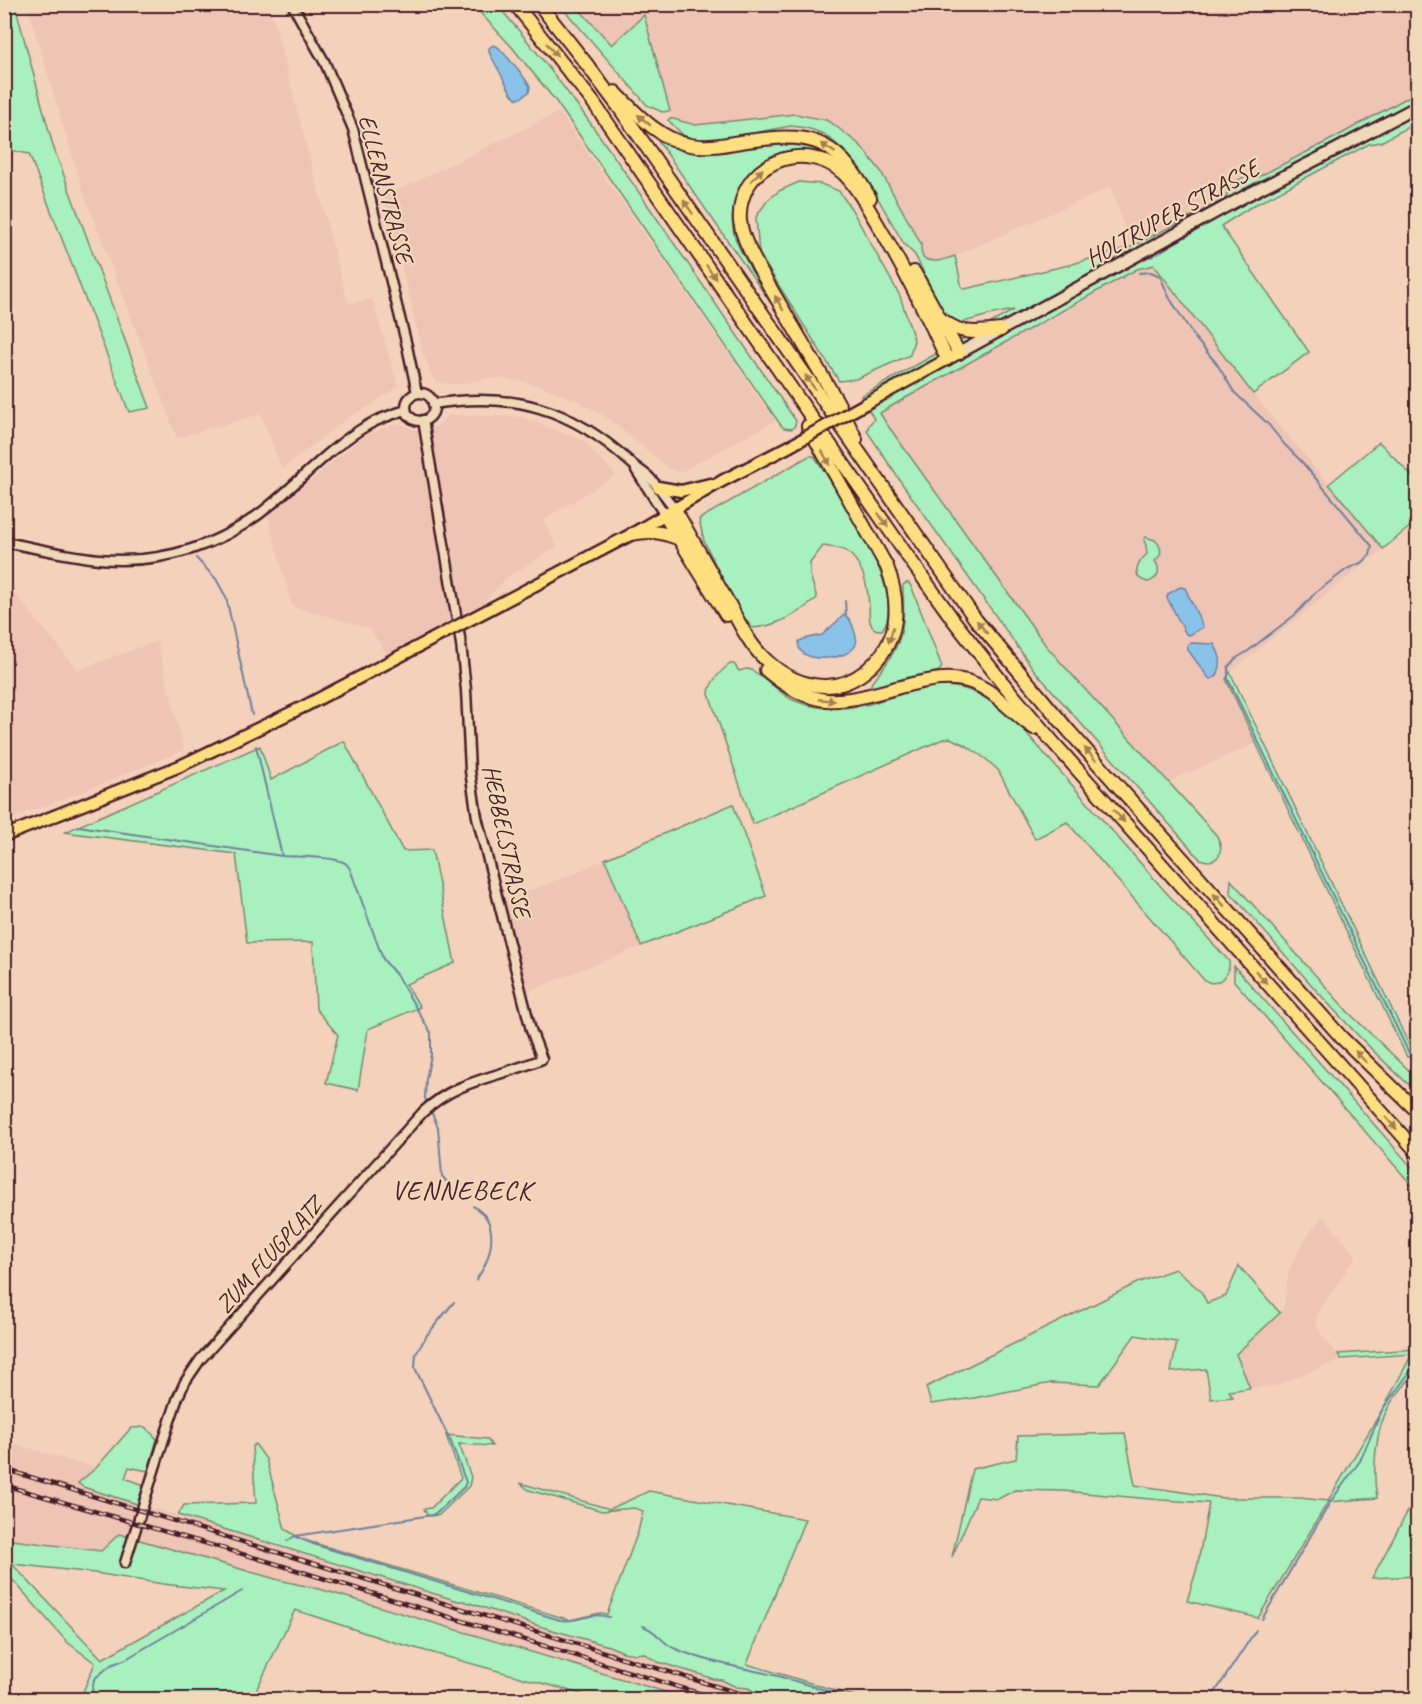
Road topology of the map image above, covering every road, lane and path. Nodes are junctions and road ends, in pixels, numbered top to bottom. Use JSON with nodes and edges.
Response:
{"nodes":[{"id":1,"x":292,"y":4,"type":"edge"},
{"id":2,"x":515,"y":4,"type":"edge"},
{"id":3,"x":539,"y":4,"type":"edge"},
{"id":4,"x":588,"y":66,"type":"junction"},
{"id":5,"x":1418,"y":106,"type":"edge"},
{"id":6,"x":940,"y":319,"type":"junction"},
{"id":7,"x":1001,"y":330,"type":"junction"},
{"id":8,"x":766,"y":352,"type":"junction"},
{"id":9,"x":953,"y":356,"type":"junction"},
{"id":10,"x":417,"y":393,"type":"junction"},
{"id":11,"x":434,"y":404,"type":"junction"},
{"id":12,"x":406,"y":410,"type":"junction"},
{"id":13,"x":423,"y":420,"type":"junction"},
{"id":14,"x":632,"y":464,"type":"junction"},
{"id":15,"x":722,"y":481,"type":"junction"},
{"id":16,"x":879,"y":482,"type":"junction"},
{"id":17,"x":658,"y":486,"type":"junction"},
{"id":18,"x":669,"y":511,"type":"junction"},
{"id":19,"x":632,"y":534,"type":"junction"},
{"id":20,"x":680,"y":539,"type":"junction"},
{"id":21,"x":4,"y":542,"type":"edge"},
{"id":22,"x":1052,"y":741,"type":"junction"},
{"id":23,"x":4,"y":836,"type":"edge"},
{"id":24,"x":542,"y":1059,"type":"joint"},
{"id":25,"x":1418,"y":1112,"type":"edge"},
{"id":26,"x":1418,"y":1153,"type":"edge"},
{"id":27,"x":125,"y":1563,"type":"dead end"}],
"edges":[{"from":1,"to":10,"type":"street","name":"ELLERNSTRASSE"},
{"from":2,"to":8,"type":"highway","one_way":true},
{"from":3,"to":4,"type":"highway"},
{"from":6,"to":4,"type":"highway","one_way":true},
{"from":16,"to":4,"type":"highway","one_way":true},
{"from":5,"to":7,"type":"main road","name":"HOLTRUPER STRASSE"},
{"from":6,"to":7,"type":"highway"},
{"from":6,"to":9,"type":"highway"},
{"from":7,"to":9,"type":"main road","name":"HOLTRUPER STRASSE"},
{"from":8,"to":18,"type":"highway","one_way":true},
{"from":8,"to":22,"type":"highway","one_way":true},
{"from":9,"to":15,"type":"main road","bridge":true},
{"from":16,"to":9,"type":"highway","one_way":true},
{"from":10,"to":11,"type":"street"},
{"from":10,"to":12,"type":"street"},
{"from":11,"to":13,"type":"street"},
{"from":11,"to":14,"type":"street"},
{"from":12,"to":13,"type":"street"},
{"from":12,"to":21,"type":"street"},
{"from":13,"to":24,"type":"street","name":"HEBBELSTRASSE"},
{"from":14,"to":17,"type":"street"},
{"from":14,"to":18,"type":"street"},
{"from":15,"to":17,"type":"main road"},
{"from":15,"to":18,"type":"main road"},
{"from":25,"to":16,"type":"highway","one_way":true},
{"from":17,"to":18,"type":"street"},
{"from":18,"to":19,"type":"main road"},
{"from":18,"to":20,"type":"highway"},
{"from":19,"to":20,"type":"highway"},
{"from":19,"to":23,"type":"main road","bridge":true},
{"from":20,"to":22,"type":"highway","one_way":true},
{"from":22,"to":26,"type":"highway","one_way":true},
{"from":24,"to":27,"type":"street","name":"ZUM FLUGPLATZ"}]}
